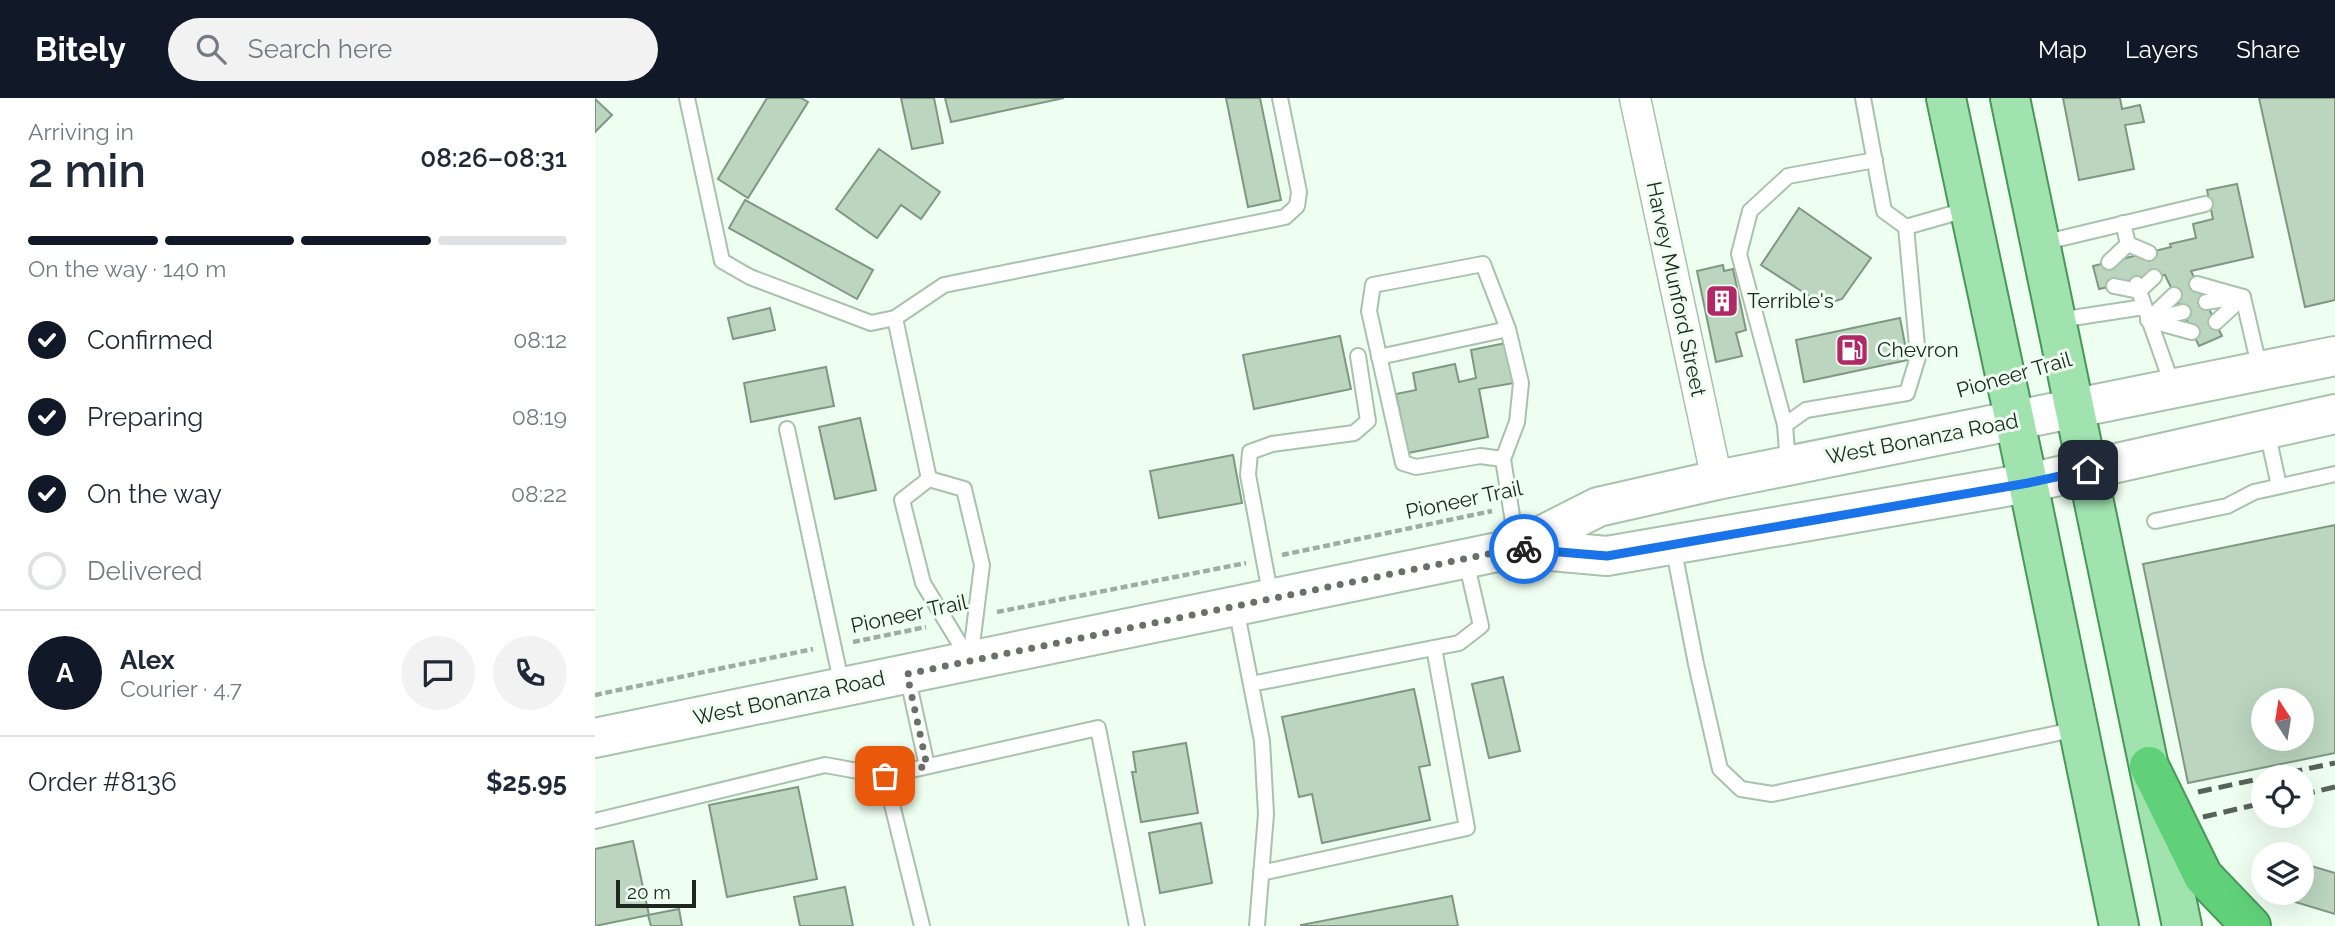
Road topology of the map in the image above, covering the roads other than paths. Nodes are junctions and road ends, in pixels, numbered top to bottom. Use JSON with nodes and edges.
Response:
{"nodes":[{"id":1,"x":687,"y":98,"type":"edge"},
{"id":2,"x":1279,"y":98,"type":"edge"},
{"id":3,"x":1635,"y":98,"type":"edge"},
{"id":4,"x":1864,"y":98,"type":"edge"},
{"id":5,"x":1946,"y":98,"type":"edge"},
{"id":6,"x":2010,"y":98,"type":"edge"},
{"id":7,"x":1875,"y":160,"type":"junction"},
{"id":8,"x":2205,"y":204,"type":"dead end"},
{"id":9,"x":1969,"y":209,"type":"junction"},
{"id":10,"x":2123,"y":223,"type":"junction"},
{"id":11,"x":1906,"y":227,"type":"junction"},
{"id":12,"x":2040,"y":243,"type":"junction"},
{"id":13,"x":2129,"y":250,"type":"junction"},
{"id":14,"x":2149,"y":253,"type":"dead end"},
{"id":15,"x":2109,"y":262,"type":"dead end"},
{"id":16,"x":2154,"y":277,"type":"dead end"},
{"id":17,"x":2197,"y":284,"type":"dead end"},
{"id":18,"x":2114,"y":286,"type":"dead end"},
{"id":19,"x":2138,"y":286,"type":"junction"},
{"id":20,"x":2174,"y":295,"type":"dead end"},
{"id":21,"x":2243,"y":297,"type":"junction"},
{"id":22,"x":2206,"y":302,"type":"dead end"},
{"id":23,"x":2182,"y":312,"type":"dead end"},
{"id":24,"x":2146,"y":314,"type":"junction"},
{"id":25,"x":895,"y":318,"type":"junction"},
{"id":26,"x":2056,"y":320,"type":"junction"},
{"id":27,"x":2215,"y":322,"type":"dead end"},
{"id":28,"x":1508,"y":329,"type":"junction"},
{"id":29,"x":2192,"y":332,"type":"dead end"},
{"id":30,"x":1358,"y":356,"type":"dead end"},
{"id":31,"x":2335,"y":356,"type":"edge"},
{"id":32,"x":1379,"y":357,"type":"junction"},
{"id":33,"x":2260,"y":371,"type":"junction"},
{"id":34,"x":2173,"y":388,"type":"junction"},
{"id":35,"x":2074,"y":408,"type":"junction"},
{"id":36,"x":2335,"y":414,"type":"edge"},
{"id":37,"x":2014,"y":421,"type":"junction"},
{"id":38,"x":1785,"y":425,"type":"junction"},
{"id":39,"x":787,"y":429,"type":"dead end"},
{"id":40,"x":2267,"y":430,"type":"junction"},
{"id":41,"x":1503,"y":459,"type":"junction"},
{"id":42,"x":1788,"y":466,"type":"junction"},
{"id":43,"x":2088,"y":470,"type":"junction"},
{"id":44,"x":2335,"y":474,"type":"edge"},
{"id":45,"x":929,"y":479,"type":"junction"},
{"id":46,"x":1717,"y":480,"type":"junction"},
{"id":47,"x":2028,"y":483,"type":"junction"},
{"id":48,"x":2279,"y":486,"type":"junction"},
{"id":49,"x":2155,"y":521,"type":"dead end"},
{"id":50,"x":1673,"y":545,"type":"junction"},
{"id":51,"x":1517,"y":548,"type":"junction"},
{"id":52,"x":1465,"y":559,"type":"junction"},
{"id":53,"x":1253,"y":603,"type":"junction"},
{"id":54,"x":1434,"y":648,"type":"junction"},
{"id":55,"x":970,"y":661,"type":"junction"},
{"id":56,"x":907,"y":674,"type":"junction"},
{"id":57,"x":1251,"y":684,"type":"junction"},
{"id":58,"x":842,"y":688,"type":"junction"},
{"id":59,"x":2078,"y":729,"type":"junction"},
{"id":60,"x":595,"y":738,"type":"edge"},
{"id":61,"x":927,"y":766,"type":"junction"},
{"id":62,"x":2149,"y":766,"type":"junction"},
{"id":63,"x":885,"y":776,"type":"junction"},
{"id":64,"x":595,"y":821,"type":"edge"},
{"id":65,"x":1261,"y":873,"type":"junction"},
{"id":66,"x":922,"y":926,"type":"edge"},
{"id":67,"x":1137,"y":926,"type":"edge"},
{"id":68,"x":1257,"y":926,"type":"edge"},
{"id":69,"x":2119,"y":926,"type":"edge"},
{"id":70,"x":2182,"y":926,"type":"edge"},
{"id":71,"x":2251,"y":926,"type":"edge"}],
"edges":[{"from":1,"to":25,"type":"lane"},
{"from":2,"to":25,"type":"lane"},
{"from":3,"to":46,"type":"street","name":"Harvey Munford Street"},
{"from":4,"to":7,"type":"lane"},
{"from":5,"to":9,"type":"main road"},
{"from":6,"to":12,"type":"main road"},
{"from":7,"to":11,"type":"lane"},
{"from":7,"to":38,"type":"lane"},
{"from":8,"to":10,"type":"lane"},
{"from":9,"to":11,"type":"lane"},
{"from":9,"to":37,"type":"main road"},
{"from":10,"to":12,"type":"lane"},
{"from":10,"to":13,"type":"lane"},
{"from":11,"to":38,"type":"lane"},
{"from":12,"to":26,"type":"main road"},
{"from":13,"to":14,"type":"lane"},
{"from":13,"to":15,"type":"lane"},
{"from":16,"to":19,"type":"lane"},
{"from":17,"to":21,"type":"lane"},
{"from":18,"to":19,"type":"lane"},
{"from":19,"to":24,"type":"lane"},
{"from":20,"to":24,"type":"lane"},
{"from":21,"to":22,"type":"lane"},
{"from":21,"to":27,"type":"lane"},
{"from":21,"to":33,"type":"lane"},
{"from":23,"to":24,"type":"lane"},
{"from":24,"to":26,"type":"lane"},
{"from":24,"to":29,"type":"lane"},
{"from":24,"to":34,"type":"lane"},
{"from":25,"to":45,"type":"lane"},
{"from":26,"to":35,"type":"main road"},
{"from":28,"to":32,"type":"lane"},
{"from":28,"to":32,"type":"lane"},
{"from":28,"to":41,"type":"lane"},
{"from":30,"to":53,"type":"lane"},
{"from":31,"to":33,"type":"main road","name":"West Bonanza Road"},
{"from":32,"to":41,"type":"lane"},
{"from":33,"to":34,"type":"main road","name":"West Bonanza Road"},
{"from":34,"to":35,"type":"main road","name":"West Bonanza Road"},
{"from":35,"to":37,"type":"main road","name":"West Bonanza Road"},
{"from":35,"to":43,"type":"main road"},
{"from":36,"to":40,"type":"main road","name":"West Bonanza Road"},
{"from":37,"to":42,"type":"main road","name":"West Bonanza Road"},
{"from":37,"to":47,"type":"main road"},
{"from":38,"to":42,"type":"lane"},
{"from":39,"to":58,"type":"lane"},
{"from":40,"to":43,"type":"main road","name":"West Bonanza Road"},
{"from":40,"to":48,"type":"lane"},
{"from":41,"to":51,"type":"lane"},
{"from":42,"to":46,"type":"main road","name":"West Bonanza Road"},
{"from":43,"to":47,"type":"main road","name":"West Bonanza Road"},
{"from":43,"to":62,"type":"main road"},
{"from":44,"to":48,"type":"lane"},
{"from":45,"to":55,"type":"lane"},
{"from":45,"to":55,"type":"lane"},
{"from":46,"to":51,"type":"main road","name":"West Bonanza Road"},
{"from":47,"to":50,"type":"main road","name":"West Bonanza Road"},
{"from":47,"to":59,"type":"main road"},
{"from":48,"to":49,"type":"lane"},
{"from":50,"to":51,"type":"main road","name":"West Bonanza Road"},
{"from":50,"to":59,"type":"lane"},
{"from":51,"to":52,"type":"main road","name":"West Bonanza Road"},
{"from":52,"to":53,"type":"main road","name":"West Bonanza Road"},
{"from":52,"to":54,"type":"lane"},
{"from":53,"to":55,"type":"main road","name":"West Bonanza Road"},
{"from":53,"to":57,"type":"lane"},
{"from":54,"to":57,"type":"lane"},
{"from":54,"to":65,"type":"lane"},
{"from":55,"to":56,"type":"main road","name":"West Bonanza Road"},
{"from":56,"to":58,"type":"main road","name":"West Bonanza Road"},
{"from":56,"to":61,"type":"lane"},
{"from":57,"to":65,"type":"lane"},
{"from":58,"to":60,"type":"main road","name":"West Bonanza Road"},
{"from":59,"to":69,"type":"main road"},
{"from":61,"to":63,"type":"lane"},
{"from":61,"to":67,"type":"lane"},
{"from":62,"to":70,"type":"main road"},
{"from":62,"to":71,"type":"highway"},
{"from":63,"to":64,"type":"lane"},
{"from":63,"to":66,"type":"lane"},
{"from":65,"to":68,"type":"lane"}]}
